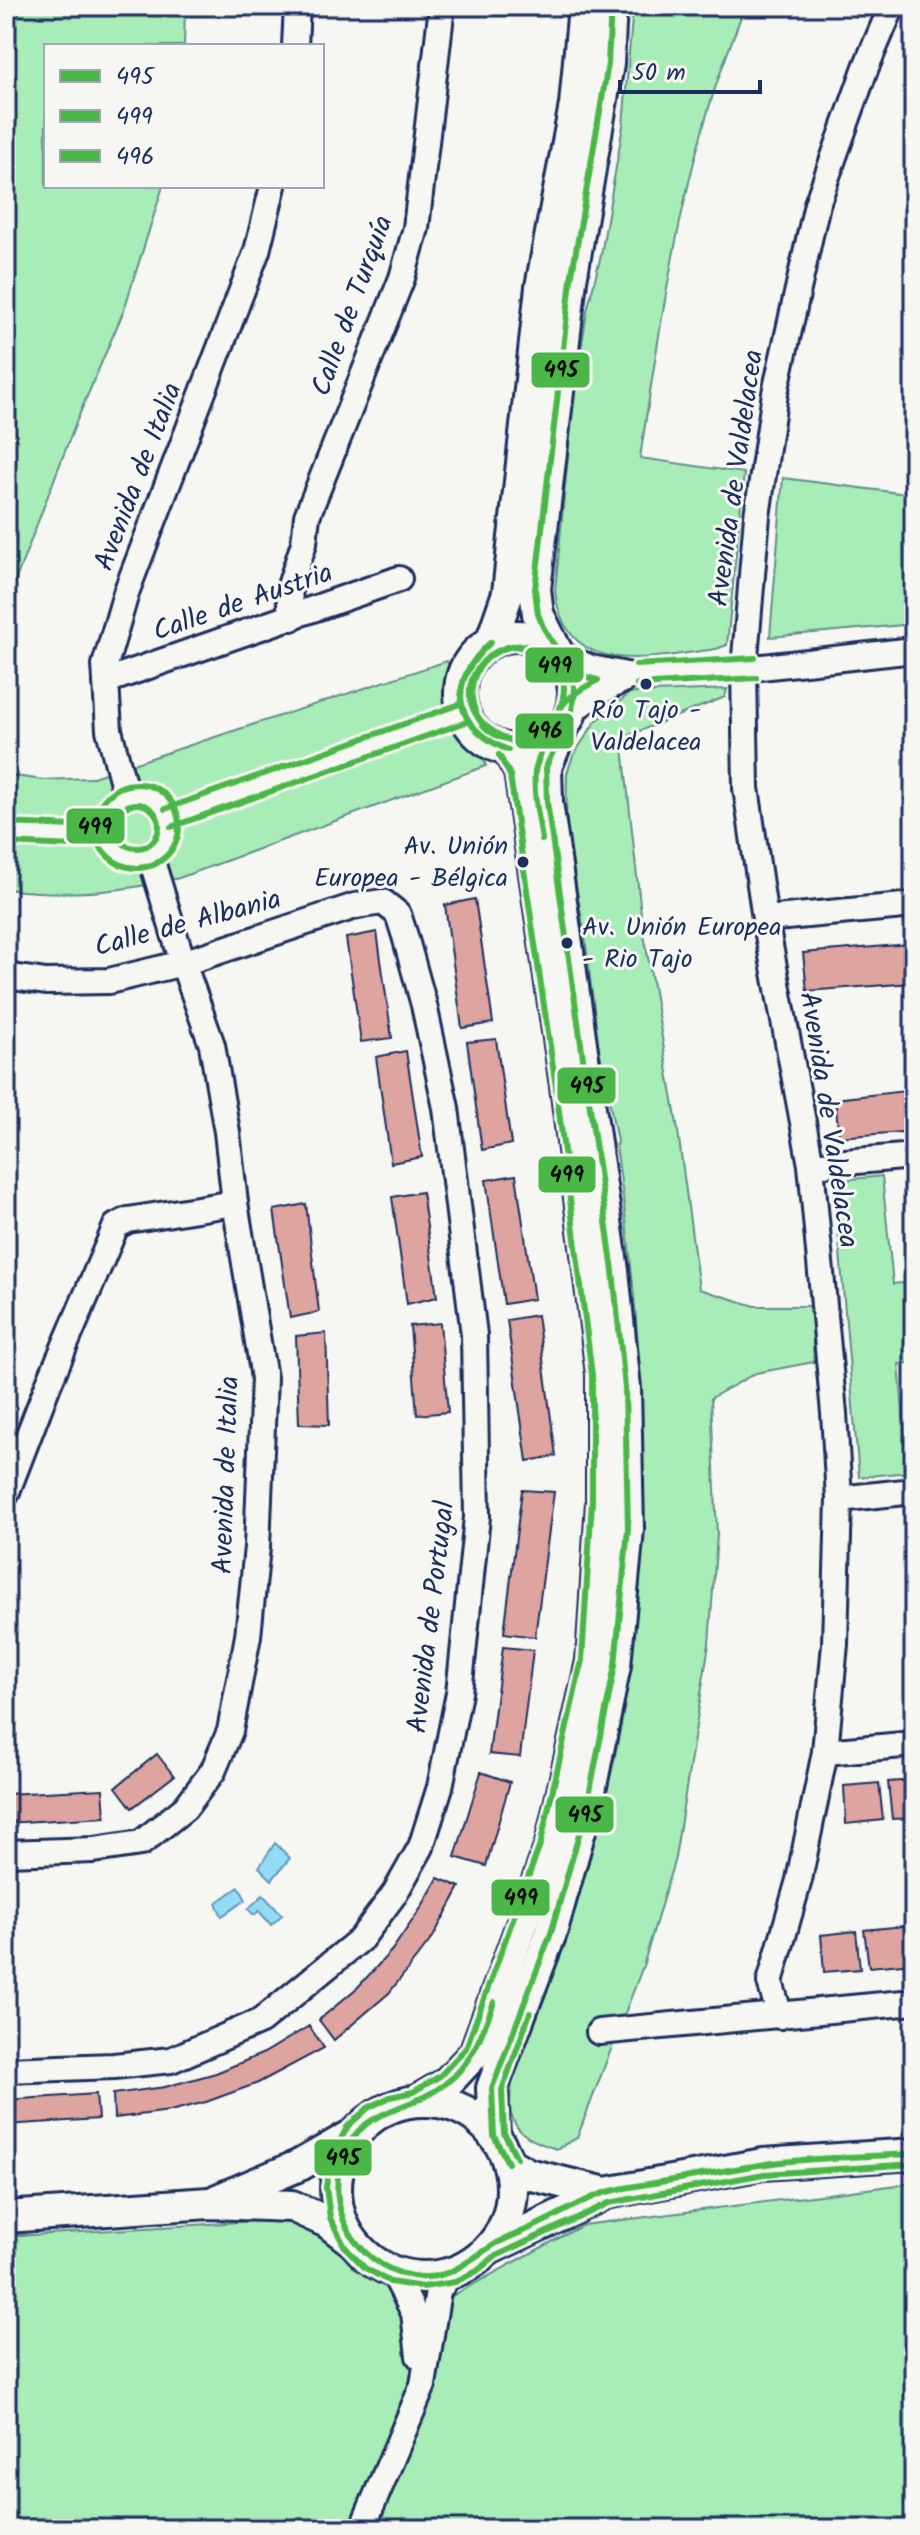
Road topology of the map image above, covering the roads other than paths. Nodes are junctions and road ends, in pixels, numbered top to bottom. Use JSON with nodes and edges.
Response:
{"nodes":[{"id":1,"x":297,"y":6,"type":"edge"},
{"id":2,"x":442,"y":6,"type":"edge"},
{"id":3,"x":584,"y":6,"type":"edge"},
{"id":4,"x":611,"y":6,"type":"edge"},
{"id":5,"x":892,"y":6,"type":"edge"},
{"id":6,"x":295,"y":44,"type":"edge"},
{"id":7,"x":273,"y":188,"type":"edge"},
{"id":8,"x":399,"y":579,"type":"dead end"},
{"id":9,"x":291,"y":618,"type":"junction"},
{"id":10,"x":491,"y":642,"type":"junction"},
{"id":11,"x":914,"y":650,"type":"edge"},
{"id":12,"x":559,"y":654,"type":"junction"},
{"id":13,"x":744,"y":669,"type":"junction"},
{"id":14,"x":631,"y":676,"type":"junction"},
{"id":15,"x":106,"y":681,"type":"junction"},
{"id":16,"x":463,"y":713,"type":"junction"},
{"id":17,"x":567,"y":720,"type":"junction"},
{"id":18,"x":508,"y":750,"type":"junction"},
{"id":19,"x":126,"y":795,"type":"junction"},
{"id":20,"x":168,"y":818,"type":"junction"},
{"id":21,"x":105,"y":830,"type":"junction"},
{"id":22,"x":6,"y":833,"type":"edge"},
{"id":23,"x":150,"y":855,"type":"junction"},
{"id":24,"x":383,"y":902,"type":"joint"},
{"id":25,"x":914,"y":905,"type":"edge"},
{"id":26,"x":765,"y":919,"type":"junction"},
{"id":27,"x":183,"y":963,"type":"junction"},
{"id":28,"x":6,"y":976,"type":"edge"},
{"id":29,"x":914,"y":1156,"type":"edge"},
{"id":30,"x":811,"y":1165,"type":"junction"},
{"id":31,"x":235,"y":1203,"type":"junction"},
{"id":32,"x":914,"y":1491,"type":"edge"},
{"id":33,"x":6,"y":1494,"type":"edge"},
{"id":34,"x":839,"y":1499,"type":"junction"},
{"id":35,"x":914,"y":1744,"type":"edge"},
{"id":36,"x":825,"y":1752,"type":"junction"},
{"id":37,"x":6,"y":1853,"type":"edge"},
{"id":38,"x":914,"y":2002,"type":"edge"},
{"id":39,"x":780,"y":2016,"type":"junction"},
{"id":40,"x":599,"y":2032,"type":"dead end"},
{"id":41,"x":6,"y":2070,"type":"edge"},
{"id":42,"x":417,"y":2101,"type":"junction"},
{"id":43,"x":356,"y":2133,"type":"junction"},
{"id":44,"x":494,"y":2136,"type":"junction"},
{"id":45,"x":914,"y":2154,"type":"edge"},
{"id":46,"x":508,"y":2163,"type":"junction"},
{"id":47,"x":606,"y":2193,"type":"junction"},
{"id":48,"x":209,"y":2203,"type":"junction"},
{"id":49,"x":6,"y":2217,"type":"edge"},
{"id":50,"x":353,"y":2242,"type":"junction"},
{"id":51,"x":489,"y":2249,"type":"junction"},
{"id":52,"x":393,"y":2272,"type":"junction"},
{"id":53,"x":451,"y":2273,"type":"junction"},
{"id":54,"x":423,"y":2385,"type":"junction"},
{"id":55,"x":362,"y":2529,"type":"edge"}],
"edges":[{"from":1,"to":6,"type":"street"},
{"from":2,"to":9,"type":"street","name":"Calle de Turquía"},
{"from":3,"to":10,"type":"main road"},
{"from":4,"to":12,"type":"main road"},
{"from":5,"to":13,"type":"street","name":"Avenida de Valdelacea"},
{"from":7,"to":15,"type":"street","name":"Avenida de Italia"},
{"from":8,"to":9,"type":"street","name":"Calle de Austria"},
{"from":9,"to":15,"type":"street","name":"Calle de Austria"},
{"from":10,"to":12,"type":"main road"},
{"from":10,"to":16,"type":"main road"},
{"from":11,"to":13,"type":"street"},
{"from":12,"to":14,"type":"street"},
{"from":12,"to":17,"type":"main road"},
{"from":13,"to":14,"type":"street"},
{"from":13,"to":26,"type":"street","name":"Avenida de Valdelacea"},
{"from":14,"to":17,"type":"street"},
{"from":15,"to":19,"type":"street","name":"Avenida de Italia"},
{"from":16,"to":18,"type":"main road"},
{"from":16,"to":20,"type":"street"},
{"from":17,"to":18,"type":"main road"},
{"from":17,"to":44,"type":"main road"},
{"from":18,"to":42,"type":"main road"},
{"from":19,"to":20,"type":"street"},
{"from":19,"to":21,"type":"street"},
{"from":20,"to":23,"type":"street"},
{"from":21,"to":22,"type":"street"},
{"from":21,"to":23,"type":"street"},
{"from":23,"to":27,"type":"street","name":"Avenida de Italia"},
{"from":24,"to":27,"type":"street","name":"Calle de Albania"},
{"from":24,"to":41,"type":"street","name":"Avenida de Portugal"},
{"from":25,"to":26,"type":"street"},
{"from":26,"to":30,"type":"street","name":"Avenida de Valdelacea"},
{"from":27,"to":28,"type":"street","name":"Calle de Albania"},
{"from":27,"to":31,"type":"street","name":"Avenida de Italia"},
{"from":29,"to":30,"type":"street"},
{"from":30,"to":34,"type":"street","name":"Avenida de Valdelacea"},
{"from":31,"to":33,"type":"street"},
{"from":31,"to":37,"type":"street","name":"Avenida de Italia"},
{"from":32,"to":34,"type":"street"},
{"from":34,"to":36,"type":"street","name":"Avenida de Valdelacea"},
{"from":35,"to":36,"type":"street"},
{"from":36,"to":39,"type":"street","name":"Avenida de Valdelacea"},
{"from":38,"to":39,"type":"street"},
{"from":39,"to":40,"type":"street"},
{"from":42,"to":43,"type":"main road"},
{"from":42,"to":44,"type":"main road"},
{"from":43,"to":48,"type":"main road"},
{"from":43,"to":50,"type":"main road"},
{"from":44,"to":46,"type":"main road"},
{"from":45,"to":47,"type":"main road"},
{"from":46,"to":47,"type":"main road"},
{"from":46,"to":51,"type":"main road"},
{"from":47,"to":51,"type":"main road"},
{"from":48,"to":49,"type":"main road"},
{"from":48,"to":50,"type":"main road"},
{"from":50,"to":52,"type":"main road"},
{"from":51,"to":53,"type":"main road"},
{"from":52,"to":53,"type":"main road"},
{"from":52,"to":54,"type":"street"},
{"from":53,"to":54,"type":"street"},
{"from":54,"to":55,"type":"street"}]}
